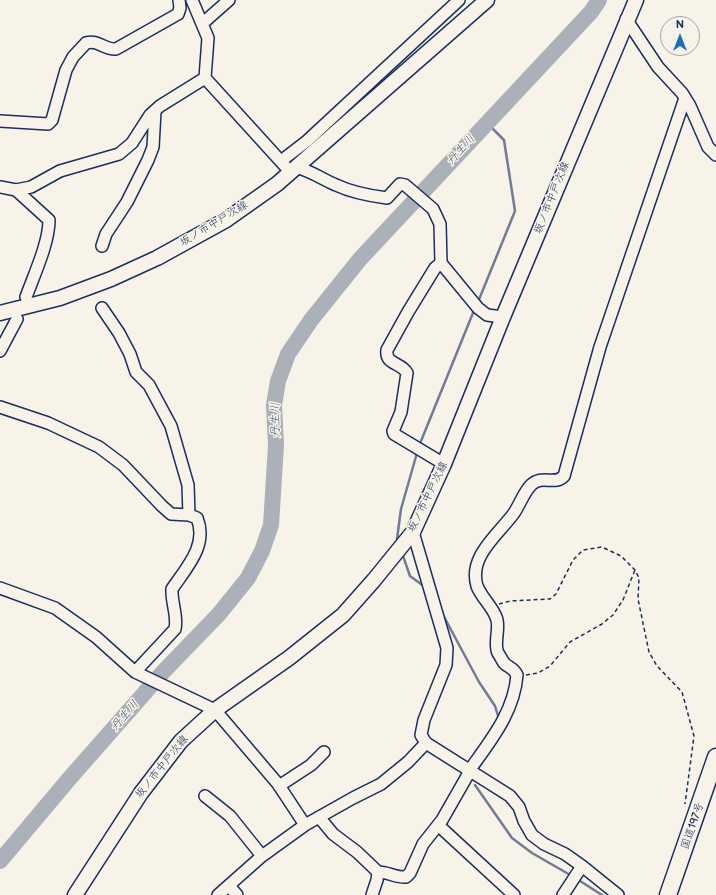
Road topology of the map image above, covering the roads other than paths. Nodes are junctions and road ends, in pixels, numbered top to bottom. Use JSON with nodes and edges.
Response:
{"nodes":[{"id":1,"x":179,"y":0,"type":"edge"},
{"id":2,"x":192,"y":0,"type":"edge"},
{"id":3,"x":229,"y":0,"type":"edge"},
{"id":4,"x":459,"y":0,"type":"edge"},
{"id":5,"x":487,"y":0,"type":"edge"},
{"id":6,"x":636,"y":0,"type":"edge"},
{"id":7,"x":626,"y":19,"type":"junction"},
{"id":8,"x":203,"y":23,"type":"junction"},
{"id":9,"x":205,"y":78,"type":"junction"},
{"id":10,"x":685,"y":98,"type":"junction"},
{"id":11,"x":155,"y":111,"type":"junction"},
{"id":12,"x":0,"y":121,"type":"edge"},
{"id":13,"x":716,"y":155,"type":"edge"},
{"id":14,"x":281,"y":161,"type":"junction"},
{"id":15,"x":293,"y":170,"type":"junction"},
{"id":16,"x":0,"y":187,"type":"edge"},
{"id":17,"x":16,"y":190,"type":"junction"},
{"id":18,"x":102,"y":246,"type":"dead end"},
{"id":19,"x":441,"y":263,"type":"junction"},
{"id":20,"x":26,"y":297,"type":"dead end"},
{"id":21,"x":102,"y":308,"type":"dead end"},
{"id":22,"x":0,"y":313,"type":"edge"},
{"id":23,"x":503,"y":317,"type":"junction"},
{"id":24,"x":17,"y":319,"type":"dead end"},
{"id":25,"x":0,"y":351,"type":"edge"},
{"id":26,"x":0,"y":407,"type":"edge"},
{"id":27,"x":444,"y":464,"type":"junction"},
{"id":28,"x":189,"y":515,"type":"junction"},
{"id":29,"x":413,"y":532,"type":"junction"},
{"id":30,"x":0,"y":588,"type":"edge"},
{"id":31,"x":136,"y":673,"type":"junction"},
{"id":32,"x":215,"y":710,"type":"junction"},
{"id":33,"x":426,"y":743,"type":"junction"},
{"id":34,"x":324,"y":752,"type":"dead end"},
{"id":35,"x":716,"y":757,"type":"edge"},
{"id":36,"x":469,"y":771,"type":"junction"},
{"id":37,"x":279,"y":786,"type":"junction"},
{"id":38,"x":205,"y":796,"type":"dead end"},
{"id":39,"x":319,"y":817,"type":"junction"},
{"id":40,"x":305,"y":825,"type":"junction"},
{"id":41,"x":438,"y":825,"type":"junction"},
{"id":42,"x":262,"y":856,"type":"junction"},
{"id":43,"x":581,"y":867,"type":"junction"},
{"id":44,"x":378,"y":872,"type":"junction"},
{"id":45,"x":229,"y":886,"type":"junction"},
{"id":46,"x":75,"y":895,"type":"edge"},
{"id":47,"x":218,"y":895,"type":"edge"},
{"id":48,"x":237,"y":895,"type":"edge"},
{"id":49,"x":372,"y":895,"type":"edge"},
{"id":50,"x":514,"y":895,"type":"edge"},
{"id":51,"x":563,"y":895,"type":"edge"},
{"id":52,"x":618,"y":895,"type":"edge"},
{"id":53,"x":668,"y":895,"type":"edge"}],
"edges":[{"from":1,"to":12,"type":"street"},
{"from":2,"to":8,"type":"street"},
{"from":3,"to":8,"type":"street"},
{"from":4,"to":14,"type":"street"},
{"from":5,"to":15,"type":"main road","name":"坂ノ市中戸次線"},
{"from":6,"to":7,"type":"main road","name":"坂ノ市中戸次線"},
{"from":7,"to":10,"type":"street"},
{"from":7,"to":23,"type":"main road","name":"坂ノ市中戸次線"},
{"from":8,"to":9,"type":"street"},
{"from":9,"to":11,"type":"street"},
{"from":9,"to":14,"type":"street"},
{"from":10,"to":13,"type":"street"},
{"from":10,"to":36,"type":"street"},
{"from":11,"to":17,"type":"street"},
{"from":11,"to":18,"type":"street"},
{"from":14,"to":15,"type":"street"},
{"from":15,"to":19,"type":"street"},
{"from":15,"to":22,"type":"main road","name":"坂ノ市中戸次線"},
{"from":16,"to":17,"type":"street"},
{"from":17,"to":20,"type":"street"},
{"from":19,"to":23,"type":"street"},
{"from":19,"to":27,"type":"street"},
{"from":21,"to":28,"type":"street"},
{"from":23,"to":27,"type":"main road","name":"坂ノ市中戸次線"},
{"from":24,"to":25,"type":"street"},
{"from":26,"to":28,"type":"street"},
{"from":27,"to":29,"type":"main road","name":"坂ノ市中戸次線"},
{"from":28,"to":31,"type":"street"},
{"from":29,"to":32,"type":"main road","name":"坂ノ市中戸次線"},
{"from":29,"to":33,"type":"street"},
{"from":30,"to":31,"type":"street"},
{"from":31,"to":32,"type":"street"},
{"from":32,"to":37,"type":"street"},
{"from":32,"to":46,"type":"main road","name":"坂ノ市中戸次線"},
{"from":33,"to":36,"type":"street"},
{"from":33,"to":39,"type":"street"},
{"from":34,"to":37,"type":"street"},
{"from":35,"to":53,"type":"highway","name":"国道197号"},
{"from":36,"to":41,"type":"street"},
{"from":36,"to":43,"type":"street"},
{"from":37,"to":40,"type":"street"},
{"from":38,"to":42,"type":"street"},
{"from":39,"to":40,"type":"street"},
{"from":39,"to":44,"type":"street"},
{"from":40,"to":42,"type":"street"},
{"from":41,"to":44,"type":"street"},
{"from":41,"to":50,"type":"street"},
{"from":42,"to":45,"type":"street"},
{"from":43,"to":51,"type":"street"},
{"from":43,"to":52,"type":"street"},
{"from":44,"to":49,"type":"street"},
{"from":45,"to":47,"type":"street"},
{"from":45,"to":48,"type":"street"}]}
